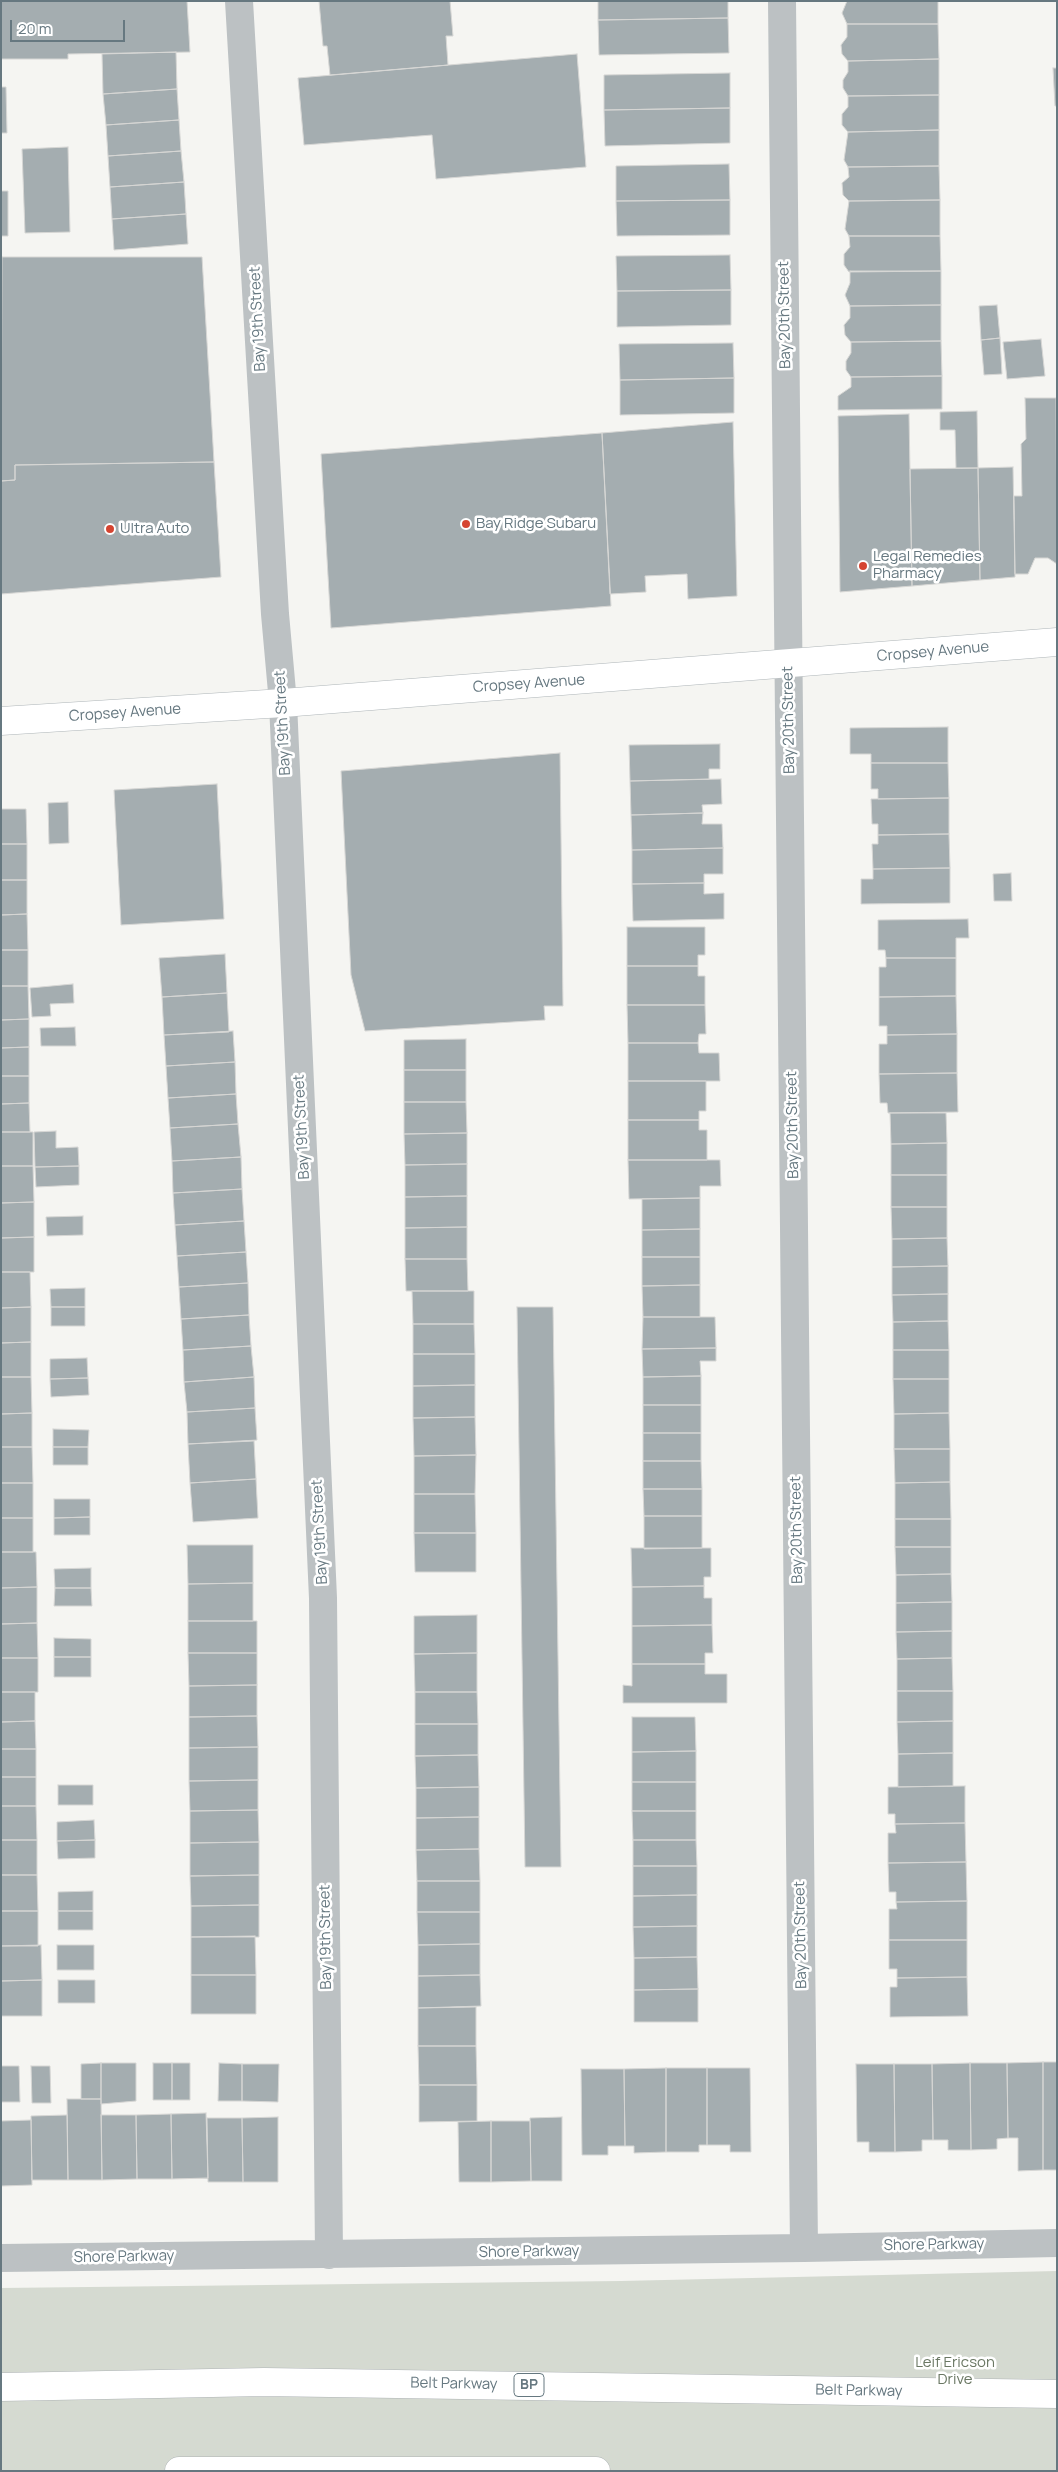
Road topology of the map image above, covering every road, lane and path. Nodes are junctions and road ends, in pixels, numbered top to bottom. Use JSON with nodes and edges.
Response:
{"nodes":[{"id":1,"x":239,"y":1,"type":"edge"},
{"id":2,"x":782,"y":1,"type":"edge"},
{"id":3,"x":1057,"y":642,"type":"edge"},
{"id":4,"x":788,"y":664,"type":"junction"},
{"id":5,"x":283,"y":703,"type":"junction"},
{"id":6,"x":1,"y":721,"type":"edge"},
{"id":7,"x":1057,"y":2243,"type":"edge"},
{"id":8,"x":804,"y":2248,"type":"junction"},
{"id":9,"x":329,"y":2255,"type":"junction"},
{"id":10,"x":1,"y":2258,"type":"edge"},
{"id":11,"x":1,"y":2386,"type":"edge"},
{"id":12,"x":1057,"y":2394,"type":"edge"},
{"id":13,"x":179,"y":2471,"type":"edge"},
{"id":14,"x":596,"y":2471,"type":"edge"}],
"edges":[{"from":1,"to":5,"type":"street","name":"Bay 19th Street"},
{"from":2,"to":4,"type":"street","name":"Bay 20th Street"},
{"from":3,"to":4,"type":"main road","name":"Cropsey Avenue"},
{"from":4,"to":5,"type":"main road","name":"Cropsey Avenue"},
{"from":4,"to":8,"type":"street","name":"Bay 20th Street"},
{"from":5,"to":6,"type":"main road","name":"Cropsey Avenue"},
{"from":5,"to":9,"type":"street","name":"Bay 19th Street"},
{"from":7,"to":8,"type":"street","name":"Shore Parkway"},
{"from":8,"to":9,"type":"street","name":"Shore Parkway"},
{"from":9,"to":10,"type":"street","name":"Shore Parkway"},
{"from":11,"to":12,"type":"main road","name":"Belt Parkway","number":"BP"},
{"from":13,"to":14,"type":"main road"}]}
